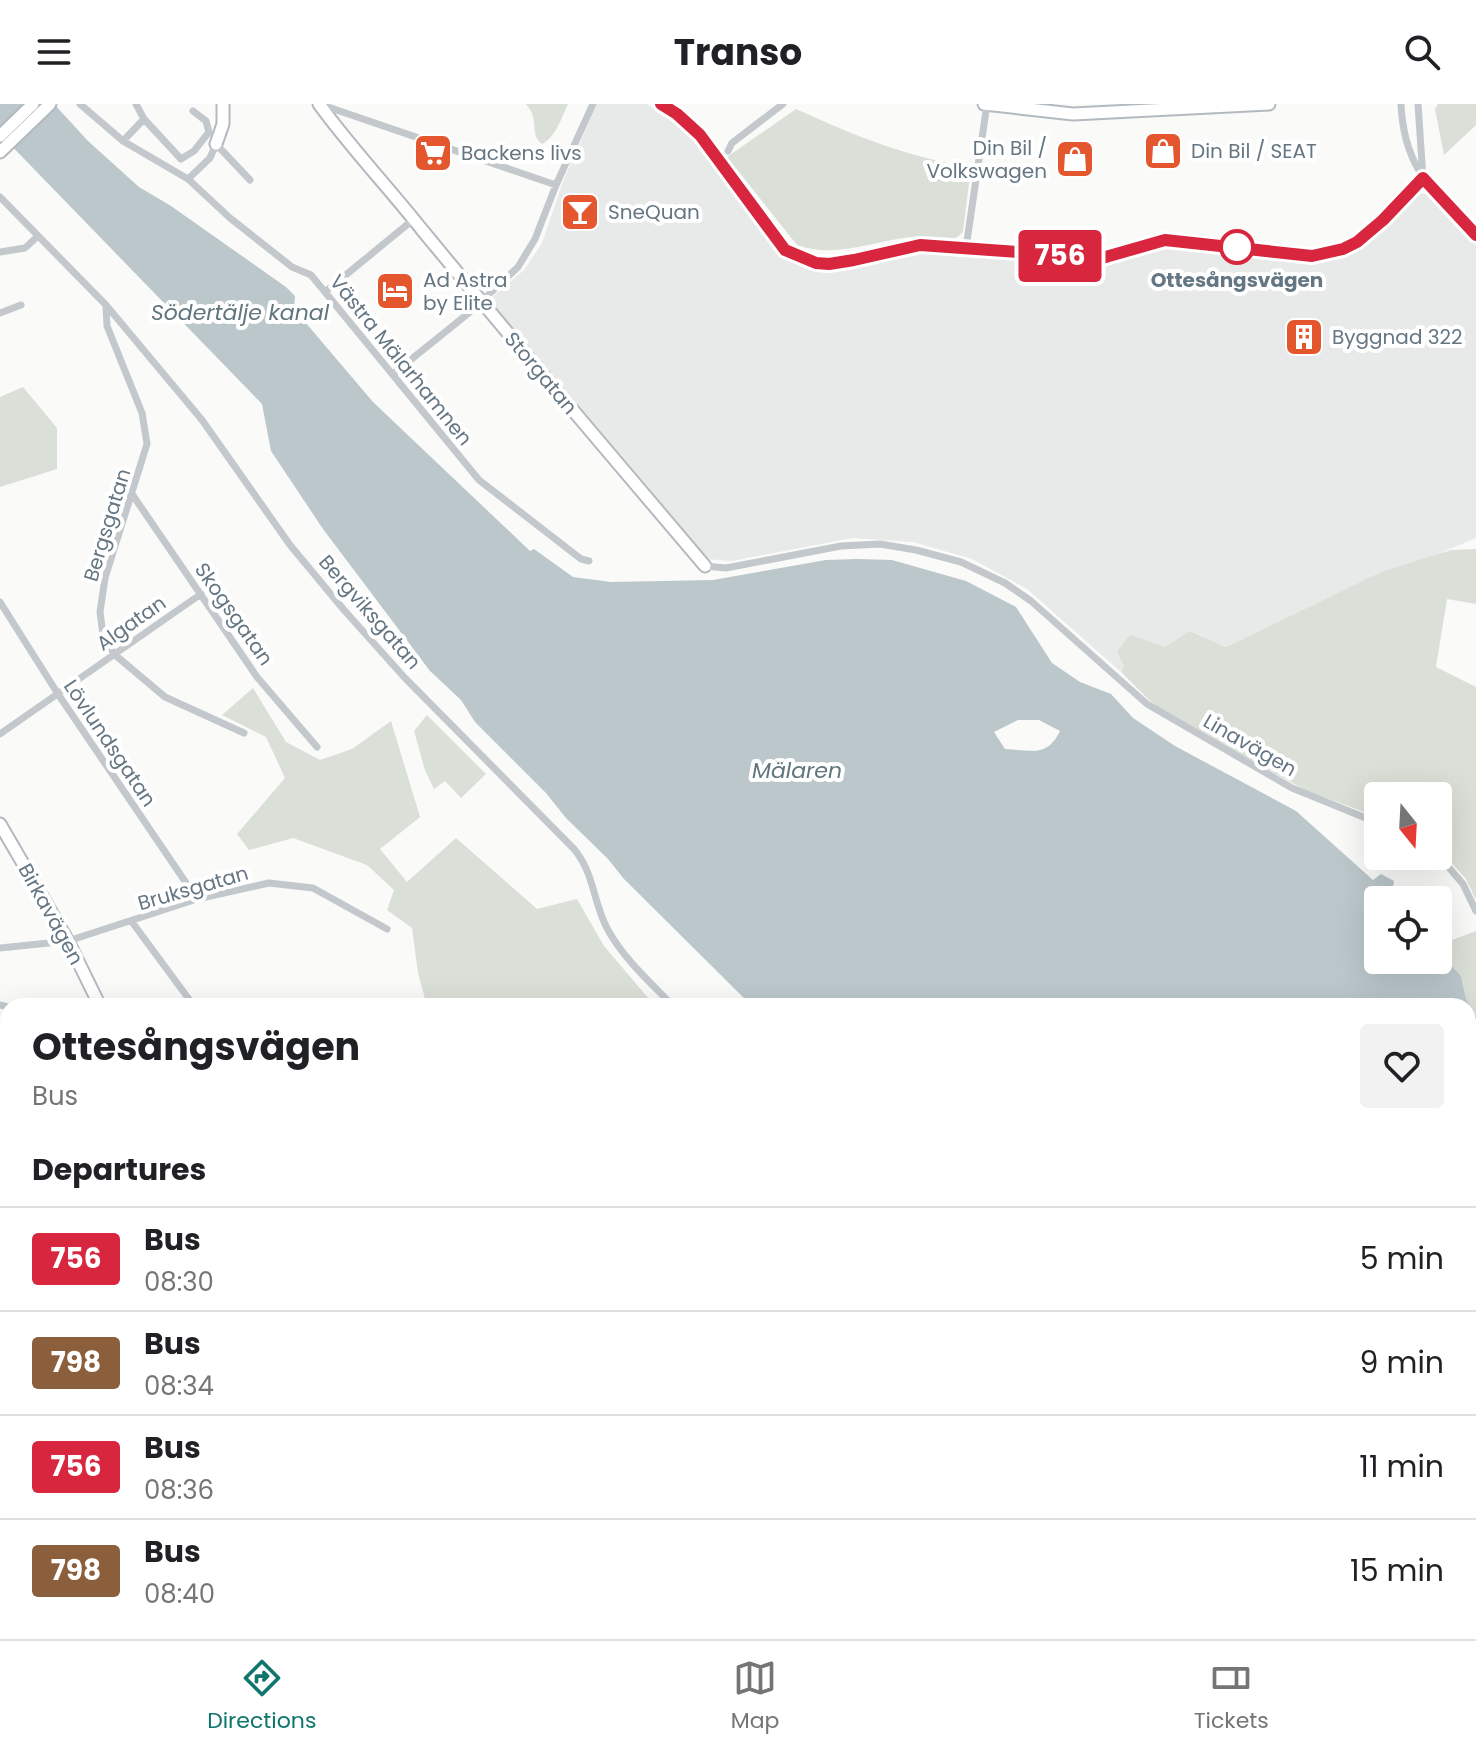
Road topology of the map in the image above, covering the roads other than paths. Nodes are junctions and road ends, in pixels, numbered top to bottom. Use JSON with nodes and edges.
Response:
{"nodes":[{"id":1,"x":33,"y":104,"type":"edge"},
{"id":2,"x":50,"y":104,"type":"edge"},
{"id":3,"x":80,"y":104,"type":"edge"},
{"id":4,"x":136,"y":104,"type":"edge"},
{"id":5,"x":223,"y":104,"type":"edge"},
{"id":6,"x":319,"y":104,"type":"edge"},
{"id":7,"x":593,"y":104,"type":"edge"},
{"id":8,"x":662,"y":104,"type":"edge"},
{"id":9,"x":783,"y":104,"type":"edge"},
{"id":10,"x":986,"y":104,"type":"edge"},
{"id":11,"x":1269,"y":104,"type":"edge"},
{"id":12,"x":1401,"y":104,"type":"edge"},
{"id":13,"x":1418,"y":104,"type":"edge"},
{"id":14,"x":193,"y":111,"type":"dead end"},
{"id":15,"x":144,"y":119,"type":"junction"},
{"id":16,"x":0,"y":136,"type":"edge"},
{"id":17,"x":123,"y":141,"type":"junction"},
{"id":18,"x":216,"y":144,"type":"junction"},
{"id":19,"x":728,"y":151,"type":"dead end"},
{"id":20,"x":0,"y":152,"type":"edge"},
{"id":21,"x":1423,"y":178,"type":"junction"},
{"id":22,"x":188,"y":179,"type":"junction"},
{"id":23,"x":250,"y":180,"type":"dead end"},
{"id":24,"x":556,"y":185,"type":"junction"},
{"id":25,"x":0,"y":197,"type":"edge"},
{"id":26,"x":414,"y":219,"type":"junction"},
{"id":27,"x":1476,"y":235,"type":"edge"},
{"id":28,"x":37,"y":237,"type":"junction"},
{"id":29,"x":966,"y":248,"type":"junction"},
{"id":30,"x":0,"y":252,"type":"edge"},
{"id":31,"x":325,"y":292,"type":"junction"},
{"id":32,"x":481,"y":302,"type":"junction"},
{"id":33,"x":21,"y":305,"type":"dead end"},
{"id":34,"x":106,"y":305,"type":"junction"},
{"id":35,"x":0,"y":313,"type":"edge"},
{"id":36,"x":393,"y":374,"type":"junction"},
{"id":37,"x":132,"y":494,"type":"junction"},
{"id":38,"x":589,"y":561,"type":"dead end"},
{"id":39,"x":705,"y":566,"type":"joint"},
{"id":40,"x":201,"y":594,"type":"junction"},
{"id":41,"x":0,"y":602,"type":"edge"},
{"id":42,"x":114,"y":654,"type":"junction"},
{"id":43,"x":58,"y":694,"type":"junction"},
{"id":44,"x":244,"y":733,"type":"dead end"},
{"id":45,"x":0,"y":734,"type":"edge"},
{"id":46,"x":317,"y":747,"type":"dead end"},
{"id":47,"x":1364,"y":817,"type":"edge"},
{"id":48,"x":0,"y":824,"type":"edge"},
{"id":49,"x":1451,"y":870,"type":"edge"},
{"id":50,"x":197,"y":899,"type":"junction"},
{"id":51,"x":1476,"y":911,"type":"edge"},
{"id":52,"x":132,"y":922,"type":"junction"},
{"id":53,"x":387,"y":929,"type":"dead end"},
{"id":54,"x":68,"y":941,"type":"junction"},
{"id":55,"x":0,"y":948,"type":"edge"},
{"id":56,"x":96,"y":998,"type":"edge"},
{"id":57,"x":188,"y":998,"type":"edge"},
{"id":58,"x":665,"y":998,"type":"edge"}],
"edges":[{"from":1,"to":16,"type":"street"},
{"from":2,"to":20,"type":"street"},
{"from":3,"to":17,"type":"street","name":"Västra Mälarhamnen"},
{"from":4,"to":15,"type":"street"},
{"from":5,"to":18,"type":"street"},
{"from":6,"to":24,"type":"street"},
{"from":6,"to":26,"type":"street","name":"Storgatan"},
{"from":7,"to":24,"type":"street"},
{"from":8,"to":29,"type":"street"},
{"from":9,"to":19,"type":"street"},
{"from":10,"to":11,"type":"street"},
{"from":10,"to":29,"type":"street"},
{"from":12,"to":21,"type":"street"},
{"from":13,"to":21,"type":"street"},
{"from":14,"to":15,"type":"street"},
{"from":15,"to":17,"type":"street"},
{"from":17,"to":22,"type":"street","name":"Västra Mälarhamnen"},
{"from":18,"to":22,"type":"street"},
{"from":18,"to":23,"type":"street"},
{"from":21,"to":27,"type":"street"},
{"from":21,"to":29,"type":"street"},
{"from":22,"to":31,"type":"street","name":"Västra Mälarhamnen"},
{"from":24,"to":32,"type":"street"},
{"from":25,"to":28,"type":"street","name":"Bergviksgatan"},
{"from":26,"to":31,"type":"street"},
{"from":26,"to":32,"type":"street","name":"Storgatan"},
{"from":28,"to":30,"type":"street"},
{"from":28,"to":34,"type":"street","name":"Bergviksgatan"},
{"from":31,"to":36,"type":"street","name":"Västra Mälarhamnen"},
{"from":32,"to":36,"type":"street"},
{"from":32,"to":39,"type":"street","name":"Storgatan"},
{"from":33,"to":35,"type":"street"},
{"from":34,"to":37,"type":"street","name":"Bergsgatan"},
{"from":34,"to":58,"type":"street","name":"Bergviksgatan"},
{"from":36,"to":38,"type":"street","name":"Västra Mälarhamnen"},
{"from":37,"to":40,"type":"street","name":"Skogsgatan"},
{"from":37,"to":42,"type":"street","name":"Bergsgatan"},
{"from":39,"to":47,"type":"street","name":"Linavägen"},
{"from":40,"to":42,"type":"street","name":"Algatan"},
{"from":40,"to":46,"type":"street","name":"Skogsgatan"},
{"from":41,"to":43,"type":"street","name":"Lövlundsgatan"},
{"from":42,"to":43,"type":"street","name":"Algatan"},
{"from":42,"to":44,"type":"street","name":"Bergsgatan"},
{"from":43,"to":45,"type":"street","name":"Algatan"},
{"from":43,"to":50,"type":"street","name":"Lövlundsgatan"},
{"from":48,"to":54,"type":"street","name":"Birkavägen"},
{"from":49,"to":51,"type":"street"},
{"from":50,"to":52,"type":"street","name":"Bruksgatan"},
{"from":50,"to":53,"type":"street","name":"Bruksgatan"},
{"from":52,"to":54,"type":"street","name":"Bruksgatan"},
{"from":52,"to":57,"type":"street"},
{"from":54,"to":55,"type":"street","name":"Bruksgatan"},
{"from":54,"to":56,"type":"street","name":"Birkavägen"}]}
